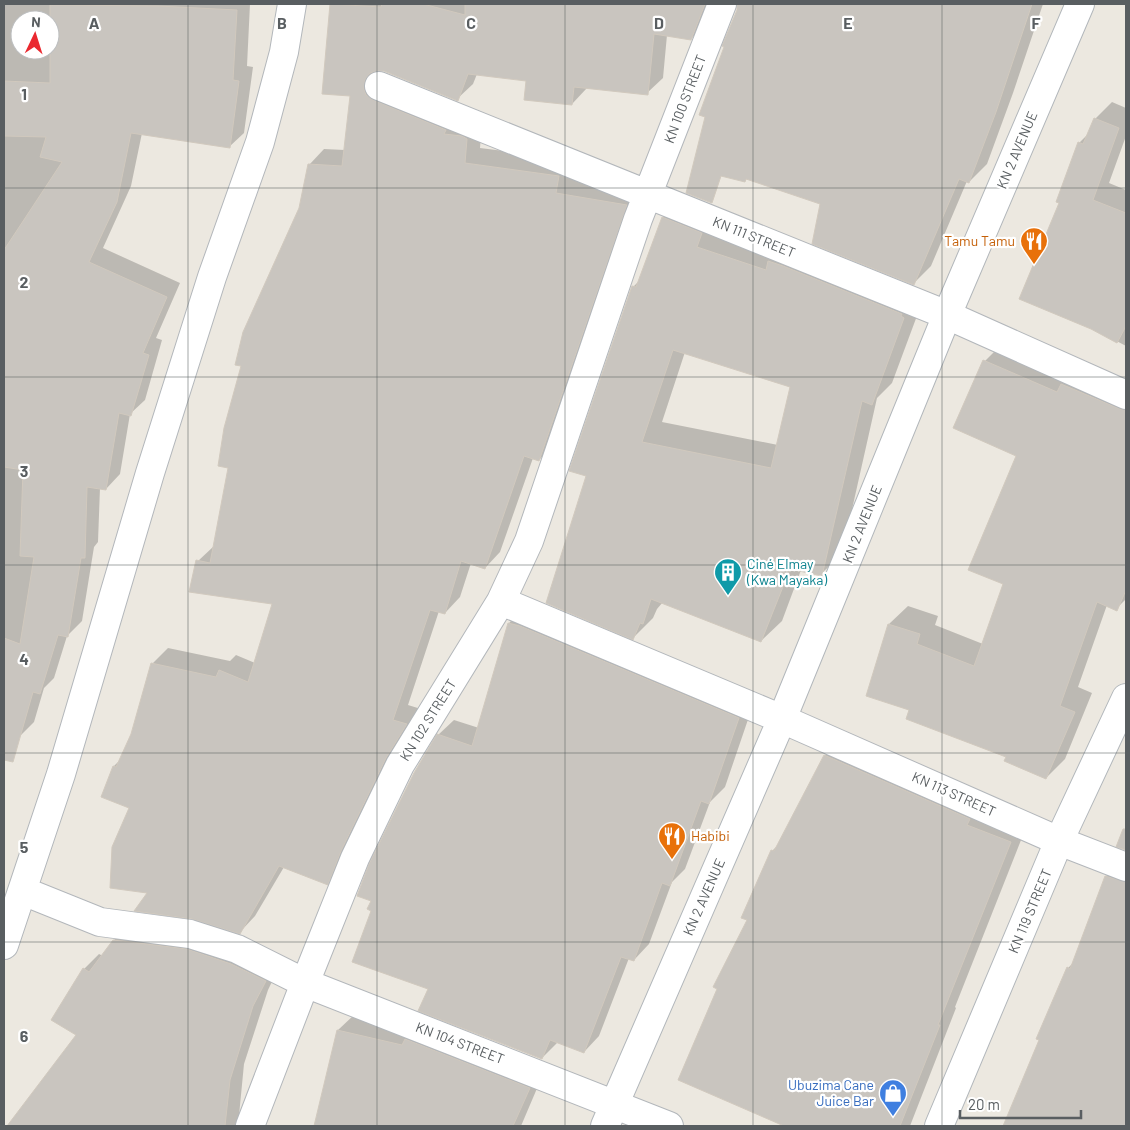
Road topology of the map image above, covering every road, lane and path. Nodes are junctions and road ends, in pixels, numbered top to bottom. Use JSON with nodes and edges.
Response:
{"nodes":[{"id":1,"x":292,"y":4,"type":"edge"},
{"id":2,"x":722,"y":4,"type":"edge"},
{"id":3,"x":1080,"y":4,"type":"edge"},
{"id":4,"x":379,"y":86,"type":"dead end"},
{"id":5,"x":648,"y":195,"type":"junction"},
{"id":6,"x":947,"y":315,"type":"junction"},
{"id":7,"x":1126,"y":395,"type":"edge"},
{"id":8,"x":501,"y":601,"type":"junction"},
{"id":9,"x":1126,"y":698,"type":"edge"},
{"id":10,"x":782,"y":719,"type":"junction"},
{"id":11,"x":1059,"y":841,"type":"junction"},
{"id":12,"x":1126,"y":867,"type":"edge"},
{"id":13,"x":23,"y":891,"type":"junction"},
{"id":14,"x":4,"y":946,"type":"edge"},
{"id":15,"x":305,"y":983,"type":"junction"},
{"id":16,"x":610,"y":1115,"type":"edge"},
{"id":17,"x":250,"y":1126,"type":"edge"},
{"id":18,"x":669,"y":1126,"type":"edge"},
{"id":19,"x":939,"y":1126,"type":"edge"}],
"edges":[{"from":1,"to":13,"type":"street"},
{"from":2,"to":5,"type":"street","name":"KN 100 STREET"},
{"from":3,"to":6,"type":"street","name":"KN 2 AVENUE"},
{"from":4,"to":5,"type":"street","name":"KN 111 STREET"},
{"from":5,"to":6,"type":"street","name":"KN 111 STREET"},
{"from":5,"to":8,"type":"street","name":"KN 100 STREET"},
{"from":6,"to":7,"type":"street","name":"KN 111 STREET"},
{"from":6,"to":10,"type":"street","name":"KN 2 AVENUE"},
{"from":8,"to":10,"type":"street"},
{"from":8,"to":15,"type":"street","name":"KN 102 STREET"},
{"from":9,"to":11,"type":"street","name":"KN 119 STREET"},
{"from":10,"to":11,"type":"street","name":"KN 113 STREET"},
{"from":10,"to":16,"type":"street","name":"KN 2 AVENUE"},
{"from":11,"to":12,"type":"street","name":"KN 113 STREET"},
{"from":11,"to":19,"type":"street","name":"KN 119 STREET"},
{"from":13,"to":14,"type":"street"},
{"from":13,"to":15,"type":"street","name":"KN 104 STREET"},
{"from":15,"to":16,"type":"street","name":"KN 104 STREET"},
{"from":15,"to":17,"type":"street","name":"KN 102 STREET"},
{"from":16,"to":18,"type":"street","name":"KN 104 STREET"}]}
